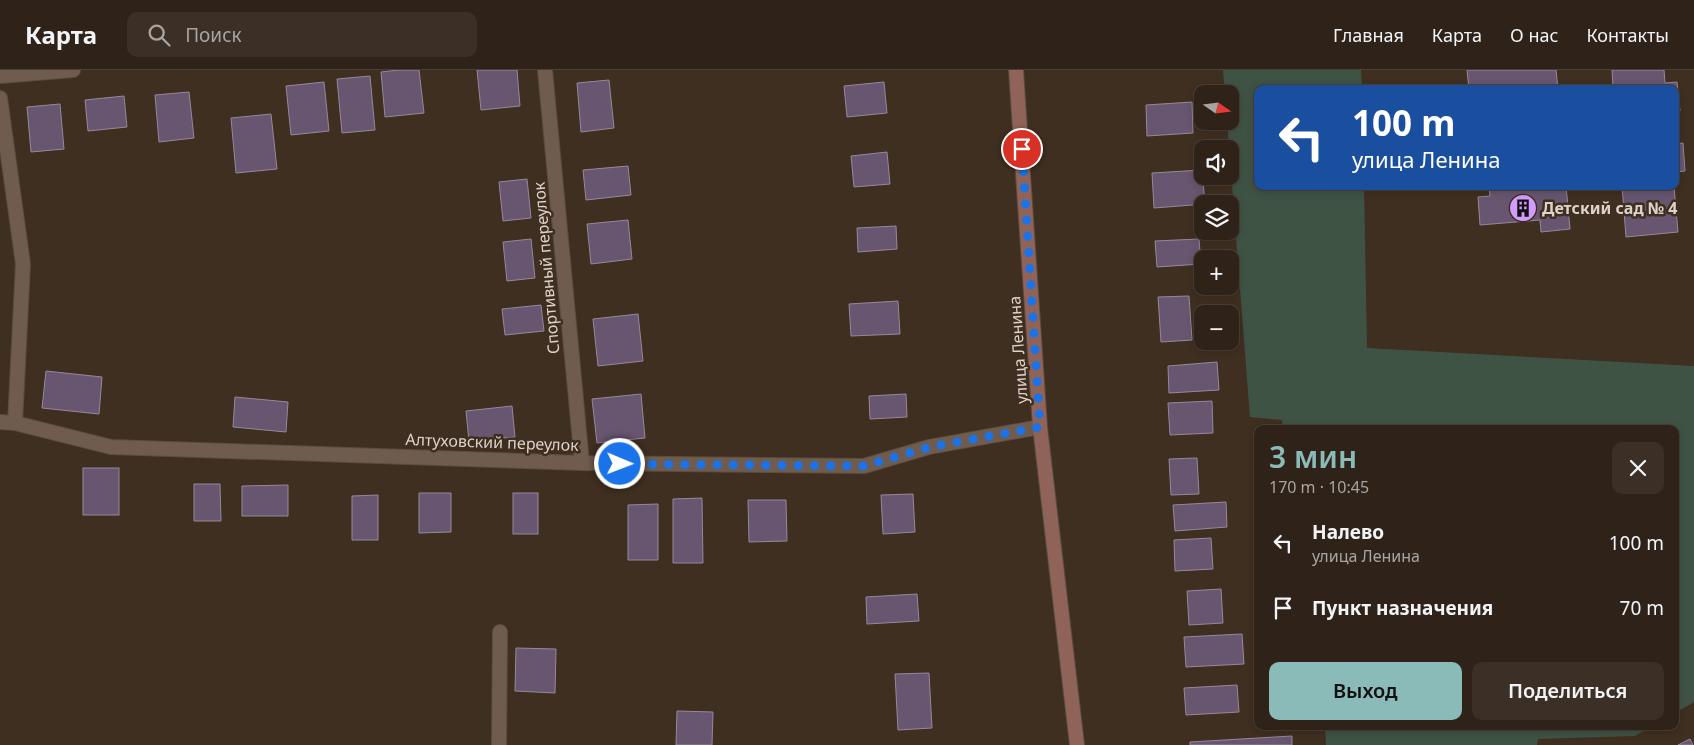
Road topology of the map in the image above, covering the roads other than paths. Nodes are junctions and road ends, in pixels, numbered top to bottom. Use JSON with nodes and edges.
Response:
{"nodes":[{"id":1,"x":73,"y":70,"type":"edge"},
{"id":2,"x":545,"y":70,"type":"edge"},
{"id":3,"x":1016,"y":70,"type":"edge"},
{"id":4,"x":0,"y":76,"type":"edge"},
{"id":5,"x":0,"y":98,"type":"edge"},
{"id":6,"x":0,"y":422,"type":"edge"},
{"id":7,"x":15,"y":423,"type":"junction"},
{"id":8,"x":1040,"y":427,"type":"junction"},
{"id":9,"x":582,"y":463,"type":"junction"},
{"id":10,"x":500,"y":632,"type":"dead end"},
{"id":11,"x":499,"y":745,"type":"edge"},
{"id":12,"x":1077,"y":745,"type":"edge"}],
"edges":[{"from":1,"to":4,"type":"street"},
{"from":2,"to":9,"type":"street","name":"Спортивный переулок"},
{"from":3,"to":8,"type":"main road","name":"улица Ленина"},
{"from":5,"to":7,"type":"street"},
{"from":6,"to":7,"type":"street","name":"Алтуховский переулок"},
{"from":7,"to":9,"type":"street","name":"Алтуховский переулок"},
{"from":8,"to":9,"type":"street","name":"Алтуховский переулок"},
{"from":8,"to":12,"type":"main road","name":"улица Ленина"},
{"from":10,"to":11,"type":"street"}]}
